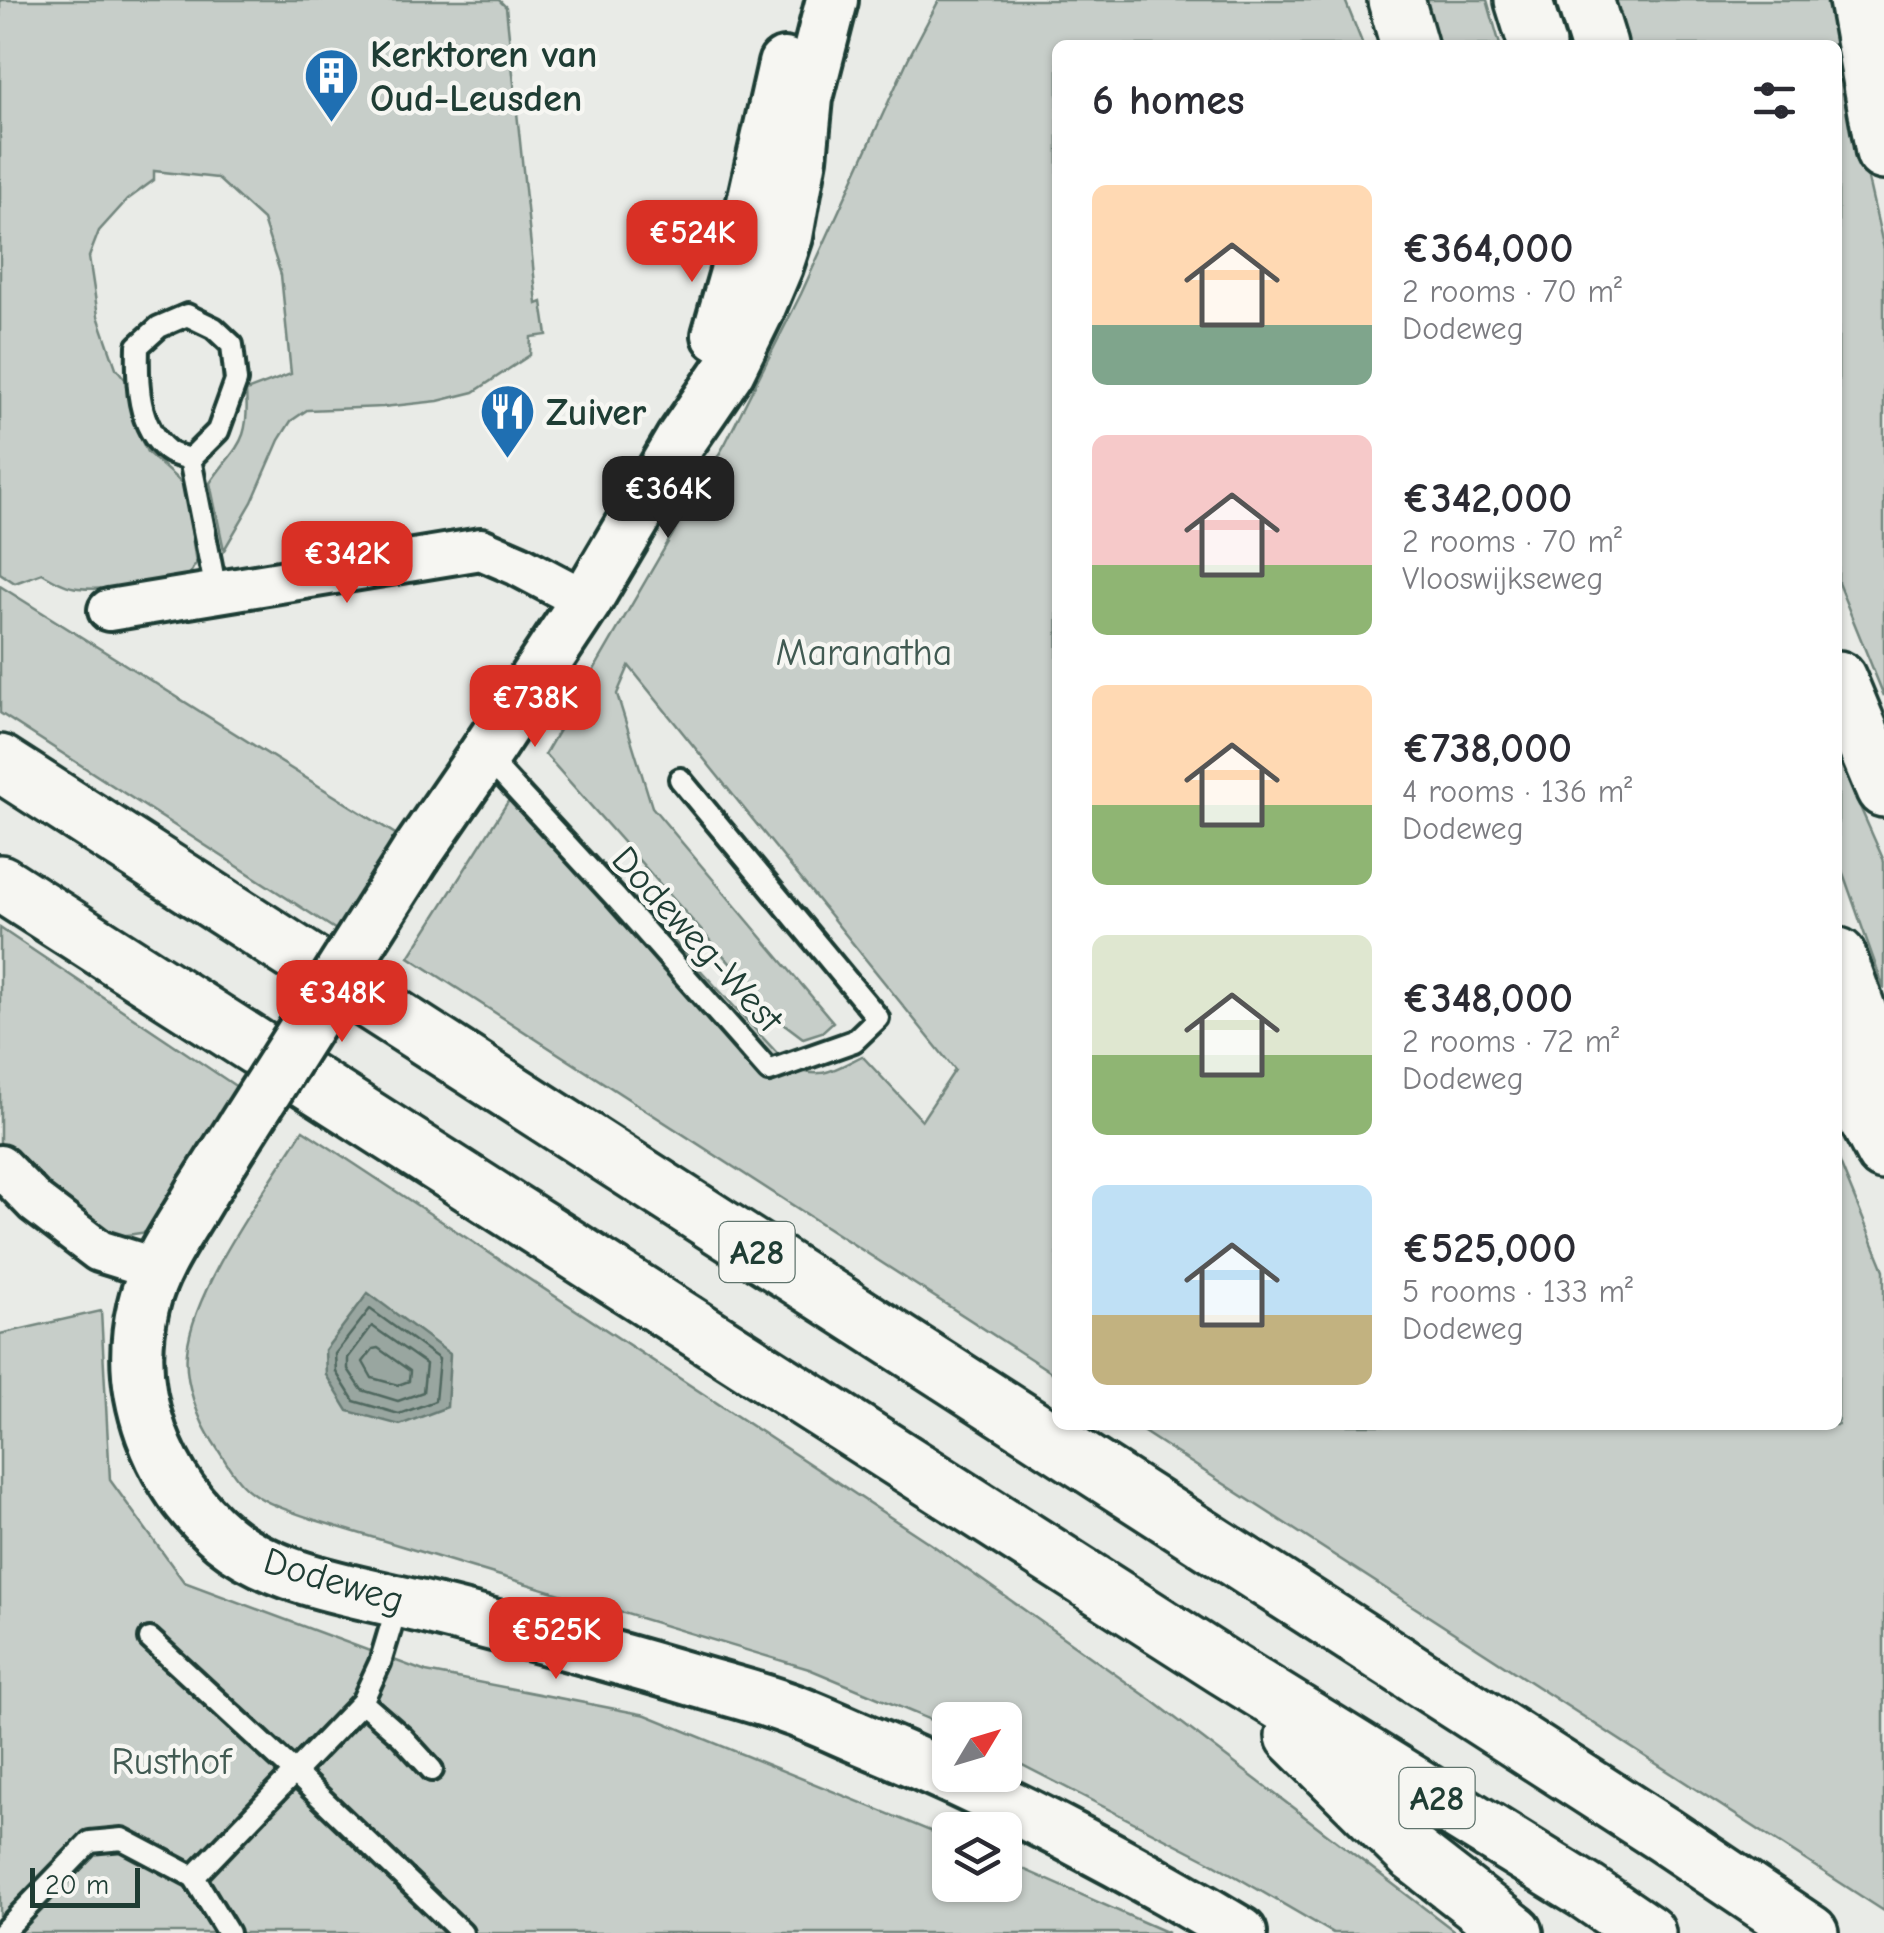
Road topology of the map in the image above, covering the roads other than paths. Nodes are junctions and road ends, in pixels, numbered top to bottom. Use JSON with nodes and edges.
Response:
{"nodes":[{"id":1,"x":798,"y":0,"type":"edge"},
{"id":2,"x":832,"y":0,"type":"edge"},
{"id":3,"x":1396,"y":0,"type":"edge"},
{"id":4,"x":1522,"y":0,"type":"edge"},
{"id":5,"x":1585,"y":0,"type":"edge"},
{"id":6,"x":1857,"y":0,"type":"edge"},
{"id":7,"x":1408,"y":40,"type":"edge"},
{"id":8,"x":1535,"y":40,"type":"edge"},
{"id":9,"x":1597,"y":40,"type":"edge"},
{"id":10,"x":1884,"y":152,"type":"edge"},
{"id":11,"x":682,"y":440,"type":"junction"},
{"id":12,"x":190,"y":458,"type":"junction"},
{"id":13,"x":216,"y":592,"type":"junction"},
{"id":14,"x":586,"y":600,"type":"junction"},
{"id":15,"x":109,"y":610,"type":"dead end"},
{"id":16,"x":1842,"y":689,"type":"edge"},
{"id":17,"x":484,"y":755,"type":"junction"},
{"id":18,"x":0,"y":763,"type":"edge"},
{"id":19,"x":680,"y":779,"type":"dead end"},
{"id":20,"x":1884,"y":789,"type":"edge"},
{"id":21,"x":0,"y":883,"type":"edge"},
{"id":22,"x":1842,"y":967,"type":"edge"},
{"id":23,"x":1842,"y":1072,"type":"edge"},
{"id":24,"x":1884,"y":1084,"type":"edge"},
{"id":25,"x":1884,"y":1152,"type":"edge"},
{"id":26,"x":0,"y":1166,"type":"edge"},
{"id":27,"x":157,"y":1269,"type":"junction"},
{"id":28,"x":398,"y":1601,"type":"junction"},
{"id":29,"x":150,"y":1639,"type":"dead end"},
{"id":30,"x":1224,"y":1667,"type":"junction"},
{"id":31,"x":362,"y":1702,"type":"junction"},
{"id":32,"x":432,"y":1770,"type":"dead end"},
{"id":33,"x":294,"y":1772,"type":"junction"},
{"id":34,"x":194,"y":1876,"type":"junction"},
{"id":35,"x":2,"y":1933,"type":"edge"},
{"id":36,"x":228,"y":1933,"type":"edge"},
{"id":37,"x":462,"y":1933,"type":"edge"},
{"id":38,"x":1241,"y":1933,"type":"edge"},
{"id":39,"x":1516,"y":1933,"type":"edge"},
{"id":40,"x":1646,"y":1933,"type":"edge"},
{"id":41,"x":1810,"y":1933,"type":"edge"}],
"edges":[{"from":1,"to":11,"type":"street","name":"Dodeweg"},
{"from":2,"to":11,"type":"street","name":"Dodeweg"},
{"from":3,"to":7,"type":"main road"},
{"from":4,"to":8,"type":"main road"},
{"from":5,"to":9,"type":"main road"},
{"from":6,"to":10,"type":"main road"},
{"from":11,"to":14,"type":"street","name":"Dodeweg"},
{"from":12,"to":12,"type":"lane"},
{"from":12,"to":13,"type":"lane"},
{"from":13,"to":14,"type":"street"},
{"from":13,"to":15,"type":"street"},
{"from":14,"to":17,"type":"street","name":"Dodeweg"},
{"from":16,"to":20,"type":"main road"},
{"from":17,"to":19,"type":"lane","name":"Dodeweg-West"},
{"from":17,"to":27,"type":"street","name":"Dodeweg","bridge":true},
{"from":18,"to":41,"type":"main road","number":"A28"},
{"from":21,"to":30,"type":"main road","number":"A28"},
{"from":22,"to":24,"type":"main road"},
{"from":23,"to":25,"type":"main road"},
{"from":26,"to":27,"type":"street"},
{"from":27,"to":28,"type":"street","name":"Dodeweg"},
{"from":28,"to":31,"type":"lane"},
{"from":28,"to":38,"type":"street","name":"Dodeweg"},
{"from":29,"to":33,"type":"lane"},
{"from":30,"to":39,"type":"main road","number":"A28"},
{"from":30,"to":40,"type":"main road","number":"A28"},
{"from":31,"to":32,"type":"lane"},
{"from":31,"to":33,"type":"lane"},
{"from":33,"to":34,"type":"lane"},
{"from":33,"to":37,"type":"lane"},
{"from":34,"to":35,"type":"lane"},
{"from":34,"to":36,"type":"lane"}]}
